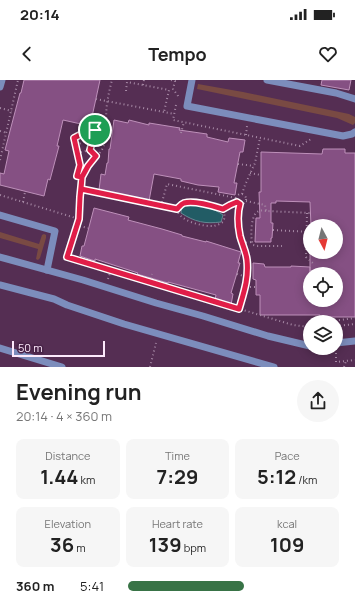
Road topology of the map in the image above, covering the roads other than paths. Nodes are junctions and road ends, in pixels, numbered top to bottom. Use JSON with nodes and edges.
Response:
{"nodes":[{"id":1,"x":2,"y":80,"type":"edge"},
{"id":2,"x":192,"y":80,"type":"edge"},
{"id":3,"x":267,"y":80,"type":"edge"},
{"id":4,"x":0,"y":87,"type":"edge"},
{"id":5,"x":355,"y":99,"type":"edge"},
{"id":6,"x":355,"y":132,"type":"edge"},
{"id":7,"x":0,"y":214,"type":"edge"},
{"id":8,"x":0,"y":257,"type":"edge"},
{"id":9,"x":47,"y":270,"type":"junction"},
{"id":10,"x":0,"y":285,"type":"edge"},
{"id":11,"x":355,"y":341,"type":"edge"},
{"id":12,"x":343,"y":342,"type":"edge"},
{"id":13,"x":303,"y":344,"type":"edge"},
{"id":14,"x":0,"y":348,"type":"edge"},
{"id":15,"x":62,"y":367,"type":"edge"},
{"id":16,"x":274,"y":367,"type":"edge"}],
"edges":[{"from":1,"to":4,"type":"lane"},
{"from":2,"to":6,"type":"lane"},
{"from":3,"to":5,"type":"lane"},
{"from":7,"to":9,"type":"lane"},
{"from":8,"to":9,"type":"lane"},
{"from":9,"to":13,"type":"lane"},
{"from":10,"to":16,"type":"lane"},
{"from":11,"to":12,"type":"lane"},
{"from":14,"to":15,"type":"lane"}]}
